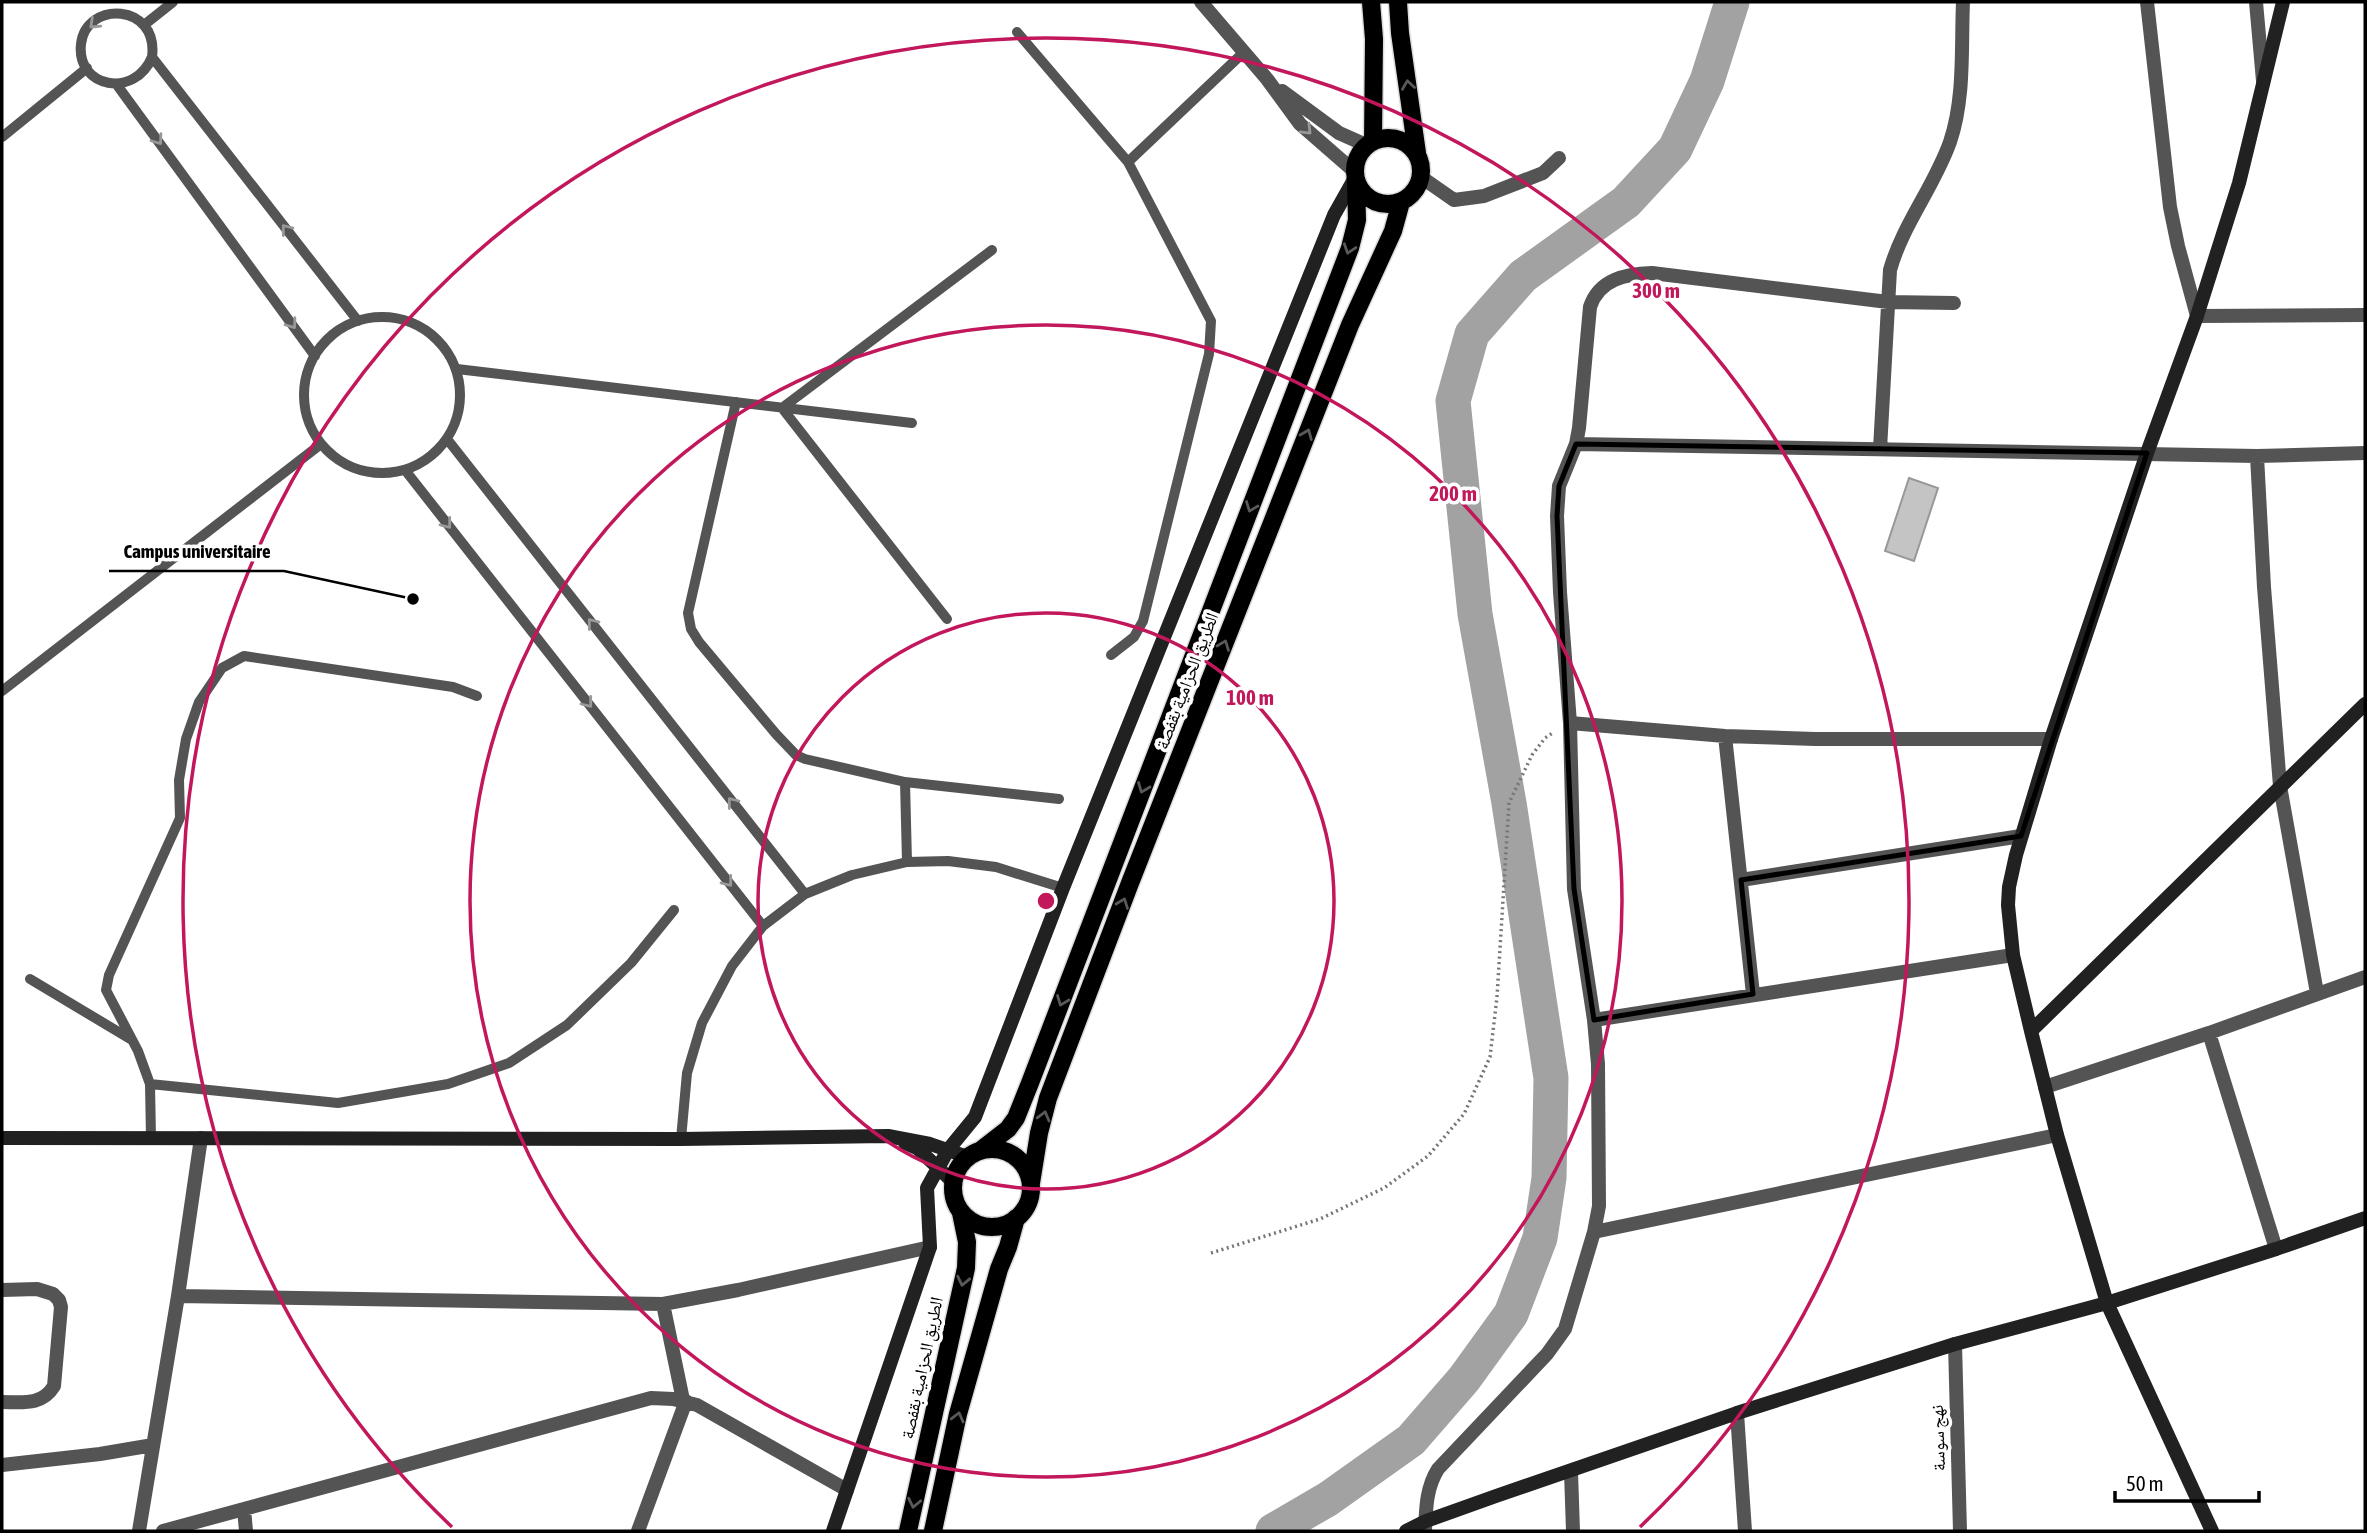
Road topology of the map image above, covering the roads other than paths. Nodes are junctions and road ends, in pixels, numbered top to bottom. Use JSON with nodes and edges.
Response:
{"nodes":[{"id":1,"x":173,"y":2,"type":"edge"},
{"id":2,"x":1201,"y":2,"type":"edge"},
{"id":3,"x":1371,"y":2,"type":"edge"},
{"id":4,"x":1398,"y":2,"type":"edge"},
{"id":5,"x":1963,"y":2,"type":"edge"},
{"id":6,"x":2147,"y":2,"type":"edge"},
{"id":7,"x":2256,"y":2,"type":"edge"},
{"id":8,"x":2283,"y":2,"type":"edge"},
{"id":9,"x":144,"y":25,"type":"junction"},
{"id":10,"x":1017,"y":32,"type":"dead end"},
{"id":11,"x":1244,"y":52,"type":"junction"},
{"id":12,"x":152,"y":57,"type":"junction"},
{"id":13,"x":87,"y":68,"type":"junction"},
{"id":14,"x":1267,"y":79,"type":"junction"},
{"id":15,"x":117,"y":85,"type":"junction"},
{"id":16,"x":2263,"y":87,"type":"junction"},
{"id":17,"x":2,"y":137,"type":"edge"},
{"id":18,"x":1370,"y":143,"type":"junction"},
{"id":19,"x":1417,"y":153,"type":"junction"},
{"id":20,"x":1559,"y":158,"type":"dead end"},
{"id":21,"x":1128,"y":162,"type":"junction"},
{"id":22,"x":1356,"y":177,"type":"junction"},
{"id":23,"x":1421,"y":177,"type":"junction"},
{"id":24,"x":1401,"y":202,"type":"junction"},
{"id":25,"x":992,"y":250,"type":"dead end"},
{"id":26,"x":1888,"y":302,"type":"junction"},
{"id":27,"x":1954,"y":303,"type":"dead end"},
{"id":28,"x":2365,"y":315,"type":"edge"},
{"id":29,"x":2197,"y":316,"type":"junction"},
{"id":30,"x":358,"y":321,"type":"junction"},
{"id":31,"x":315,"y":356,"type":"junction"},
{"id":32,"x":457,"y":369,"type":"junction"},
{"id":33,"x":736,"y":402,"type":"junction"},
{"id":34,"x":782,"y":408,"type":"junction"},
{"id":35,"x":912,"y":424,"type":"dead end"},
{"id":36,"x":447,"y":439,"type":"junction"},
{"id":37,"x":321,"y":444,"type":"junction"},
{"id":38,"x":1576,"y":444,"type":"junction"},
{"id":39,"x":1880,"y":449,"type":"junction"},
{"id":40,"x":2147,"y":453,"type":"junction"},
{"id":41,"x":2365,"y":453,"type":"edge"},
{"id":42,"x":2257,"y":456,"type":"junction"},
{"id":43,"x":405,"y":470,"type":"junction"},
{"id":44,"x":947,"y":619,"type":"dead end"},
{"id":45,"x":1111,"y":655,"type":"dead end"},
{"id":46,"x":2,"y":691,"type":"edge"},
{"id":47,"x":477,"y":696,"type":"dead end"},
{"id":48,"x":2365,"y":704,"type":"edge"},
{"id":49,"x":1570,"y":723,"type":"junction"},
{"id":50,"x":1725,"y":736,"type":"junction"},
{"id":51,"x":2051,"y":739,"type":"junction"},
{"id":52,"x":905,"y":782,"type":"junction"},
{"id":53,"x":2280,"y":786,"type":"junction"},
{"id":54,"x":1059,"y":799,"type":"dead end"},
{"id":55,"x":2021,"y":836,"type":"junction"},
{"id":56,"x":907,"y":862,"type":"junction"},
{"id":57,"x":1741,"y":880,"type":"junction"},
{"id":58,"x":1063,"y":888,"type":"junction"},
{"id":59,"x":805,"y":894,"type":"junction"},
{"id":60,"x":674,"y":910,"type":"dead end"},
{"id":61,"x":763,"y":926,"type":"junction"},
{"id":62,"x":2013,"y":955,"type":"junction"},
{"id":63,"x":2365,"y":977,"type":"edge"},
{"id":64,"x":30,"y":979,"type":"dead end"},
{"id":65,"x":2317,"y":993,"type":"junction"},
{"id":66,"x":1753,"y":994,"type":"junction"},
{"id":67,"x":1594,"y":1020,"type":"junction"},
{"id":68,"x":2031,"y":1031,"type":"junction"},
{"id":69,"x":2210,"y":1033,"type":"junction"},
{"id":70,"x":132,"y":1040,"type":"junction"},
{"id":71,"x":150,"y":1084,"type":"junction"},
{"id":72,"x":2045,"y":1087,"type":"junction"},
{"id":73,"x":2057,"y":1135,"type":"junction"},
{"id":74,"x":888,"y":1136,"type":"junction"},
{"id":75,"x":2,"y":1138,"type":"edge"},
{"id":76,"x":151,"y":1138,"type":"junction"},
{"id":77,"x":201,"y":1138,"type":"junction"},
{"id":78,"x":681,"y":1139,"type":"junction"},
{"id":79,"x":948,"y":1150,"type":"junction"},
{"id":80,"x":974,"y":1153,"type":"junction"},
{"id":81,"x":937,"y":1167,"type":"junction"},
{"id":82,"x":953,"y":1182,"type":"junction"},
{"id":83,"x":1031,"y":1183,"type":"junction"},
{"id":84,"x":961,"y":1213,"type":"junction"},
{"id":85,"x":1016,"y":1218,"type":"junction"},
{"id":86,"x":2365,"y":1218,"type":"edge"},
{"id":87,"x":1594,"y":1232,"type":"junction"},
{"id":88,"x":930,"y":1247,"type":"junction"},
{"id":89,"x":2276,"y":1249,"type":"junction"},
{"id":90,"x":2,"y":1290,"type":"edge"},
{"id":91,"x":178,"y":1296,"type":"junction"},
{"id":92,"x":2107,"y":1303,"type":"junction"},
{"id":93,"x":663,"y":1304,"type":"junction"},
{"id":94,"x":1955,"y":1344,"type":"junction"},
{"id":95,"x":685,"y":1400,"type":"junction"},
{"id":96,"x":2,"y":1402,"type":"edge"},
{"id":97,"x":1737,"y":1413,"type":"junction"},
{"id":98,"x":153,"y":1445,"type":"junction"},
{"id":99,"x":2,"y":1465,"type":"edge"},
{"id":100,"x":1571,"y":1472,"type":"junction"},
{"id":101,"x":847,"y":1490,"type":"junction"},
{"id":102,"x":244,"y":1509,"type":"junction"},
{"id":103,"x":1426,"y":1526,"type":"edge"},
{"id":104,"x":139,"y":1531,"type":"edge"},
{"id":105,"x":163,"y":1531,"type":"edge"},
{"id":106,"x":246,"y":1531,"type":"edge"},
{"id":107,"x":638,"y":1531,"type":"edge"},
{"id":108,"x":833,"y":1531,"type":"edge"},
{"id":109,"x":908,"y":1531,"type":"edge"},
{"id":110,"x":933,"y":1531,"type":"edge"},
{"id":111,"x":1406,"y":1531,"type":"edge"},
{"id":112,"x":1573,"y":1531,"type":"edge"},
{"id":113,"x":1745,"y":1531,"type":"edge"},
{"id":114,"x":1960,"y":1531,"type":"edge"},
{"id":115,"x":2212,"y":1531,"type":"edge"}],
"edges":[{"from":1,"to":9,"type":"lane"},
{"from":2,"to":11,"type":"street"},
{"from":3,"to":18,"type":"main road"},
{"from":19,"to":4,"type":"main road","one_way":true},
{"from":5,"to":26,"type":"street"},
{"from":6,"to":29,"type":"street"},
{"from":7,"to":16,"type":"street"},
{"from":8,"to":16,"type":"street"},
{"from":9,"to":12,"type":"lane"},
{"from":9,"to":13,"type":"lane","one_way":true},
{"from":10,"to":21,"type":"lane"},
{"from":11,"to":14,"type":"street"},
{"from":11,"to":21,"type":"lane"},
{"from":12,"to":15,"type":"lane"},
{"from":30,"to":12,"type":"lane","one_way":true},
{"from":13,"to":15,"type":"lane"},
{"from":13,"to":17,"type":"lane"},
{"from":14,"to":18,"type":"street"},
{"from":14,"to":22,"type":"street","one_way":true},
{"from":15,"to":31,"type":"lane","one_way":true},
{"from":16,"to":29,"type":"street"},
{"from":18,"to":19,"type":"main road"},
{"from":18,"to":22,"type":"main road"},
{"from":19,"to":23,"type":"main road"},
{"from":20,"to":23,"type":"street"},
{"from":21,"to":45,"type":"lane"},
{"from":22,"to":24,"type":"main road"},
{"from":22,"to":58,"type":"street"},
{"from":22,"to":80,"type":"main road","name":"الطريق الحزامية بقفصة","one_way":true},
{"from":23,"to":24,"type":"main road"},
{"from":83,"to":24,"type":"main road","name":"الطريق الحزامية بقفصة","one_way":true},
{"from":25,"to":34,"type":"lane"},
{"from":26,"to":27,"type":"street"},
{"from":26,"to":38,"type":"street"},
{"from":26,"to":39,"type":"street"},
{"from":28,"to":29,"type":"street"},
{"from":29,"to":40,"type":"street"},
{"from":30,"to":31,"type":"lane"},
{"from":30,"to":32,"type":"lane"},
{"from":31,"to":37,"type":"lane"},
{"from":32,"to":33,"type":"lane"},
{"from":32,"to":36,"type":"lane"},
{"from":33,"to":34,"type":"lane"},
{"from":33,"to":52,"type":"lane"},
{"from":34,"to":35,"type":"lane"},
{"from":34,"to":44,"type":"lane"},
{"from":36,"to":43,"type":"lane"},
{"from":59,"to":36,"type":"lane","one_way":true},
{"from":37,"to":43,"type":"lane"},
{"from":37,"to":46,"type":"lane"},
{"from":38,"to":39,"type":"street"},
{"from":38,"to":49,"type":"street"},
{"from":39,"to":40,"type":"street"},
{"from":40,"to":42,"type":"street"},
{"from":40,"to":51,"type":"street"},
{"from":41,"to":42,"type":"street"},
{"from":42,"to":53,"type":"street"},
{"from":43,"to":61,"type":"lane","one_way":true},
{"from":47,"to":70,"type":"lane"},
{"from":48,"to":53,"type":"street"},
{"from":49,"to":50,"type":"street"},
{"from":49,"to":67,"type":"street"},
{"from":50,"to":51,"type":"street"},
{"from":50,"to":57,"type":"street"},
{"from":51,"to":55,"type":"street"},
{"from":52,"to":54,"type":"lane"},
{"from":52,"to":56,"type":"lane"},
{"from":53,"to":65,"type":"street"},
{"from":53,"to":68,"type":"street"},
{"from":55,"to":57,"type":"street"},
{"from":55,"to":62,"type":"street"},
{"from":56,"to":58,"type":"lane"},
{"from":56,"to":59,"type":"lane"},
{"from":57,"to":66,"type":"street"},
{"from":58,"to":79,"type":"street"},
{"from":59,"to":61,"type":"lane"},
{"from":60,"to":71,"type":"lane"},
{"from":61,"to":78,"type":"lane"},
{"from":62,"to":66,"type":"street"},
{"from":62,"to":68,"type":"street"},
{"from":63,"to":65,"type":"street"},
{"from":64,"to":70,"type":"lane"},
{"from":65,"to":69,"type":"street"},
{"from":66,"to":67,"type":"street"},
{"from":67,"to":87,"type":"street"},
{"from":68,"to":72,"type":"street"},
{"from":69,"to":72,"type":"street"},
{"from":69,"to":89,"type":"street"},
{"from":70,"to":71,"type":"lane"},
{"from":71,"to":76,"type":"lane"},
{"from":72,"to":73,"type":"street"},
{"from":73,"to":87,"type":"street"},
{"from":73,"to":92,"type":"street"},
{"from":74,"to":78,"type":"street"},
{"from":74,"to":79,"type":"street"},
{"from":74,"to":81,"type":"street"},
{"from":75,"to":76,"type":"street"},
{"from":76,"to":77,"type":"street"},
{"from":77,"to":78,"type":"street"},
{"from":77,"to":91,"type":"street"},
{"from":79,"to":80,"type":"street"},
{"from":79,"to":81,"type":"street"},
{"from":80,"to":82,"type":"main road"},
{"from":80,"to":83,"type":"main road"},
{"from":81,"to":82,"type":"street"},
{"from":81,"to":88,"type":"street"},
{"from":82,"to":84,"type":"main road"},
{"from":83,"to":85,"type":"main road"},
{"from":84,"to":85,"type":"main road"},
{"from":84,"to":109,"type":"main road","name":"الطريق الحزامية بقفصة","one_way":true},
{"from":110,"to":85,"type":"main road","one_way":true},
{"from":86,"to":89,"type":"street"},
{"from":87,"to":103,"type":"street"},
{"from":88,"to":93,"type":"street"},
{"from":88,"to":101,"type":"street"},
{"from":89,"to":92,"type":"street"},
{"from":90,"to":96,"type":"street"},
{"from":91,"to":93,"type":"street"},
{"from":91,"to":98,"type":"street"},
{"from":92,"to":94,"type":"street"},
{"from":92,"to":115,"type":"street"},
{"from":93,"to":95,"type":"street"},
{"from":94,"to":97,"type":"street"},
{"from":94,"to":114,"type":"street","name":"نهج سوسة"},
{"from":95,"to":101,"type":"street"},
{"from":95,"to":102,"type":"street"},
{"from":95,"to":107,"type":"street"},
{"from":97,"to":100,"type":"street"},
{"from":97,"to":113,"type":"street"},
{"from":98,"to":99,"type":"street"},
{"from":98,"to":104,"type":"street"},
{"from":100,"to":103,"type":"street"},
{"from":100,"to":112,"type":"street"},
{"from":101,"to":108,"type":"street"},
{"from":102,"to":105,"type":"street"},
{"from":102,"to":106,"type":"street"},
{"from":103,"to":111,"type":"street"}]}
